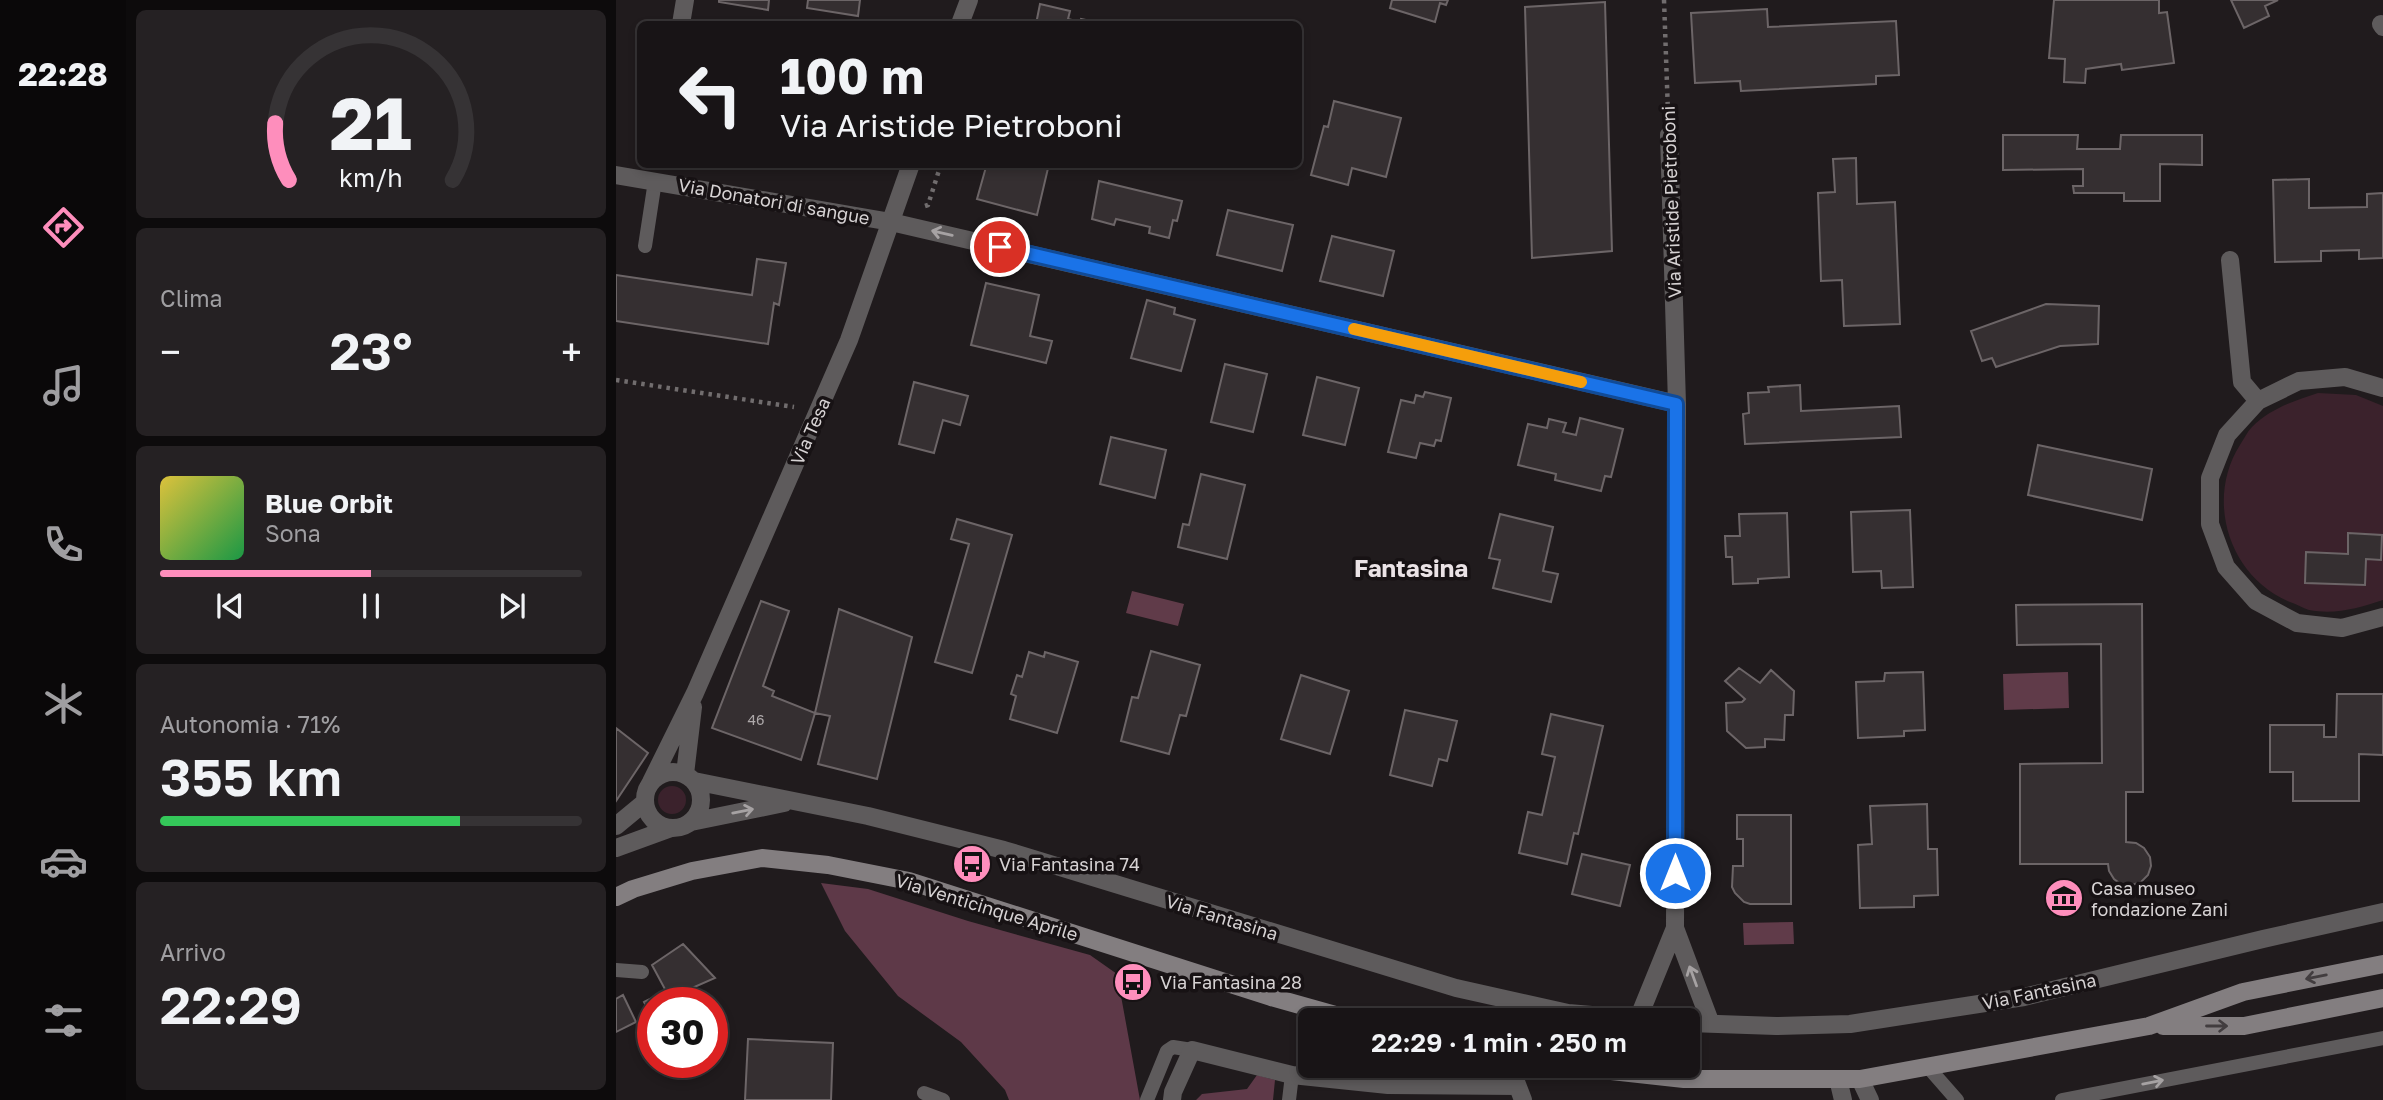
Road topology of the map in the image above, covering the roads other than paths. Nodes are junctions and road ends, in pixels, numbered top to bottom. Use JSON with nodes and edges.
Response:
{"nodes":[{"id":1,"x":685,"y":0,"type":"edge"},
{"id":2,"x":969,"y":0,"type":"edge"},
{"id":3,"x":682,"y":21,"type":"edge"},
{"id":4,"x":961,"y":21,"type":"edge"},
{"id":5,"x":1669,"y":135,"type":"road end"},
{"id":6,"x":910,"y":168,"type":"edge"},
{"id":7,"x":656,"y":173,"type":"edge"},
{"id":8,"x":616,"y":174,"type":"edge"},
{"id":9,"x":891,"y":222,"type":"junction"},
{"id":10,"x":645,"y":246,"type":"dead end"},
{"id":11,"x":2230,"y":260,"type":"dead end"},
{"id":12,"x":2383,"y":388,"type":"edge"},
{"id":13,"x":2258,"y":401,"type":"junction"},
{"id":14,"x":1676,"y":404,"type":"junction"},
{"id":15,"x":2383,"y":617,"type":"edge"},
{"id":16,"x":695,"y":693,"type":"junction"},
{"id":17,"x":689,"y":778,"type":"junction"},
{"id":18,"x":652,"y":782,"type":"junction"},
{"id":19,"x":795,"y":801,"type":"junction"},
{"id":20,"x":645,"y":802,"type":"junction"},
{"id":21,"x":691,"y":822,"type":"junction"},
{"id":22,"x":616,"y":826,"type":"edge"},
{"id":23,"x":671,"y":828,"type":"junction"},
{"id":24,"x":616,"y":848,"type":"edge"},
{"id":25,"x":616,"y":897,"type":"edge"},
{"id":26,"x":2383,"y":912,"type":"edge"},
{"id":27,"x":1675,"y":928,"type":"junction"},
{"id":28,"x":2383,"y":964,"type":"edge"},
{"id":29,"x":616,"y":970,"type":"edge"},
{"id":30,"x":642,"y":972,"type":"dead end"},
{"id":31,"x":2383,"y":998,"type":"edge"},
{"id":32,"x":1310,"y":1008,"type":"edge"},
{"id":33,"x":1546,"y":1008,"type":"edge"},
{"id":34,"x":1643,"y":1008,"type":"edge"},
{"id":35,"x":1700,"y":1024,"type":"edge"},
{"id":36,"x":1711,"y":1024,"type":"junction"},
{"id":37,"x":2149,"y":1026,"type":"junction"},
{"id":38,"x":2383,"y":1038,"type":"edge"},
{"id":39,"x":1192,"y":1050,"type":"junction"},
{"id":40,"x":1928,"y":1067,"type":"junction"},
{"id":41,"x":1292,"y":1075,"type":"junction"},
{"id":42,"x":1675,"y":1078,"type":"edge"},
{"id":43,"x":1838,"y":1079,"type":"junction"},
{"id":44,"x":1860,"y":1079,"type":"junction"},
{"id":45,"x":924,"y":1093,"type":"dead end"},
{"id":46,"x":1443,"y":1093,"type":"edge"},
{"id":47,"x":1520,"y":1093,"type":"edge"},
{"id":48,"x":943,"y":1100,"type":"edge"},
{"id":49,"x":1147,"y":1100,"type":"edge"},
{"id":50,"x":1172,"y":1100,"type":"edge"},
{"id":51,"x":1289,"y":1100,"type":"edge"},
{"id":52,"x":1843,"y":1100,"type":"edge"},
{"id":53,"x":1870,"y":1100,"type":"edge"},
{"id":54,"x":1957,"y":1100,"type":"edge"},
{"id":55,"x":2062,"y":1100,"type":"edge"}],
"edges":[{"from":1,"to":3,"type":"street"},
{"from":2,"to":4,"type":"street"},
{"from":5,"to":14,"type":"street","name":"Via Aristide Pietroboni"},
{"from":6,"to":9,"type":"street","name":"Via Tesa"},
{"from":7,"to":8,"type":"street","name":"Via Donatori di sangue"},
{"from":7,"to":9,"type":"street","name":"Via Donatori di sangue"},
{"from":7,"to":10,"type":"lane"},
{"from":14,"to":9,"type":"street","one_way":true},
{"from":9,"to":16,"type":"street","name":"Via Tesa"},
{"from":11,"to":13,"type":"street"},
{"from":12,"to":13,"type":"street"},
{"from":13,"to":15,"type":"street"},
{"from":14,"to":27,"type":"street","name":"Via Aristide Pietroboni"},
{"from":16,"to":17,"type":"street","name":"Via Tesa"},
{"from":16,"to":18,"type":"street","name":"Via Tesa"},
{"from":17,"to":18,"type":"street"},
{"from":17,"to":19,"type":"street","name":"Via Fantasina"},
{"from":17,"to":21,"type":"street"},
{"from":18,"to":20,"type":"street"},
{"from":21,"to":19,"type":"street","name":"Via Fantasina","one_way":true},
{"from":19,"to":33,"type":"street","name":"Via Fantasina"},
{"from":20,"to":22,"type":"street"},
{"from":20,"to":23,"type":"street"},
{"from":21,"to":23,"type":"street"},
{"from":23,"to":24,"type":"street"},
{"from":25,"to":32,"type":"street","name":"Via Venticinque Aprile"},
{"from":26,"to":36,"type":"street","name":"Via Fantasina"},
{"from":27,"to":34,"type":"street","name":"Via Aristide Pietroboni"},
{"from":36,"to":27,"type":"street","name":"Via Aristide Pietroboni","one_way":true},
{"from":28,"to":37,"type":"street","one_way":true},
{"from":29,"to":30,"type":"lane"},
{"from":37,"to":31,"type":"street","one_way":true},
{"from":35,"to":36,"type":"street","name":"Via Fantasina"},
{"from":37,"to":40,"type":"street"},
{"from":55,"to":38,"type":"lane","one_way":true},
{"from":39,"to":41,"type":"street"},
{"from":39,"to":49,"type":"lane"},
{"from":39,"to":50,"type":"street"},
{"from":40,"to":44,"type":"street"},
{"from":40,"to":54,"type":"lane"},
{"from":41,"to":46,"type":"street"},
{"from":41,"to":51,"type":"lane"},
{"from":42,"to":43,"type":"street"},
{"from":43,"to":44,"type":"street"},
{"from":43,"to":52,"type":"street"},
{"from":44,"to":53,"type":"street"},
{"from":45,"to":48,"type":"lane"},
{"from":46,"to":47,"type":"street"}]}
